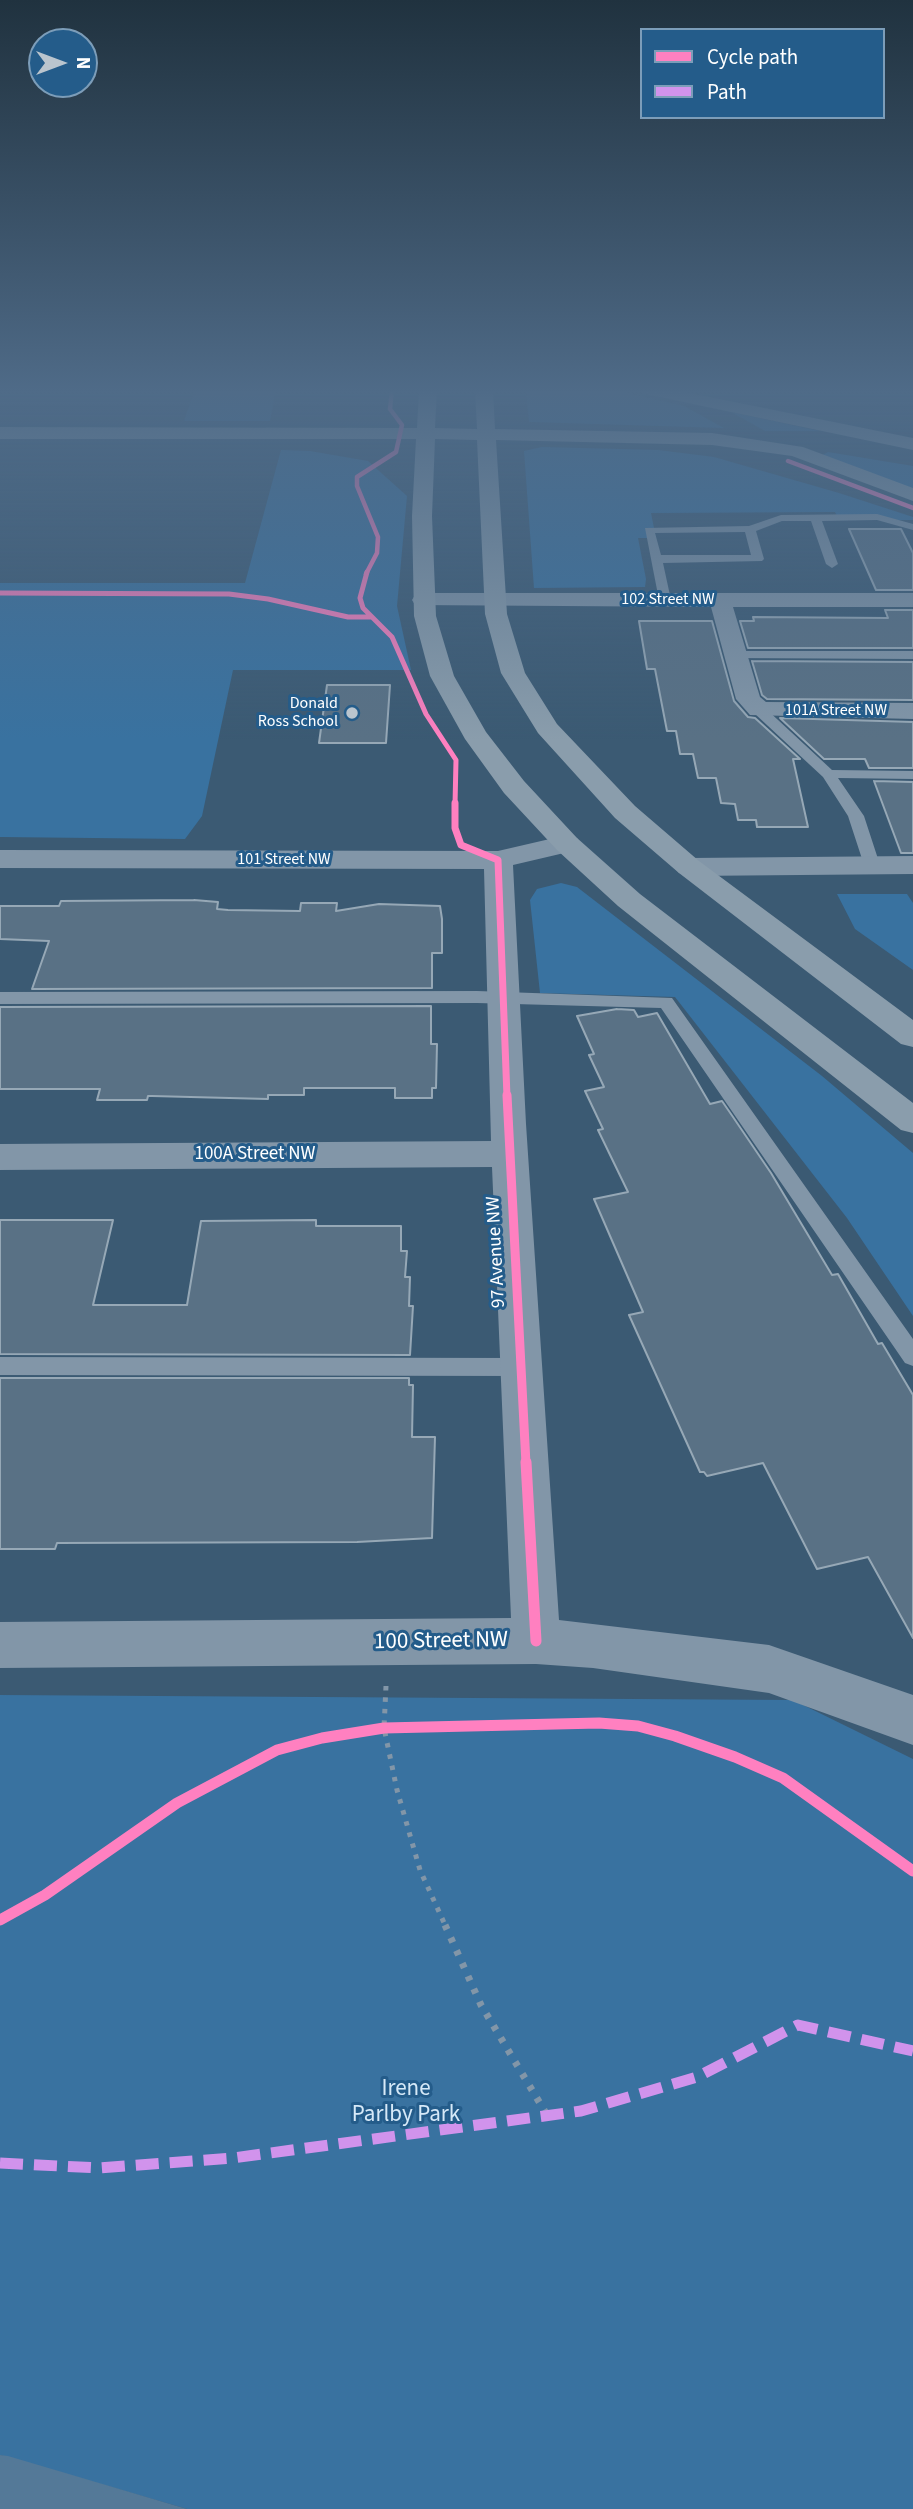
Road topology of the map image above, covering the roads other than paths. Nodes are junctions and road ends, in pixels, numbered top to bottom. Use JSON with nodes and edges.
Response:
{"nodes":[{"id":1,"x":423,"y":506,"type":"edge"},
{"id":2,"x":489,"y":506,"type":"edge"},
{"id":3,"x":815,"y":518,"type":"junction"},
{"id":4,"x":913,"y":527,"type":"edge"},
{"id":5,"x":750,"y":529,"type":"junction"},
{"id":6,"x":656,"y":559,"type":"junction"},
{"id":7,"x":832,"y":564,"type":"dead end"},
{"id":8,"x":423,"y":600,"type":"junction"},
{"id":9,"x":665,"y":600,"type":"junction"},
{"id":10,"x":720,"y":600,"type":"junction"},
{"id":11,"x":913,"y":600,"type":"edge"},
{"id":12,"x":494,"y":601,"type":"junction"},
{"id":13,"x":736,"y":655,"type":"junction"},
{"id":14,"x":913,"y":655,"type":"edge"},
{"id":15,"x":759,"y":710,"type":"junction"},
{"id":16,"x":913,"y":711,"type":"edge"},
{"id":17,"x":828,"y":774,"type":"junction"},
{"id":18,"x":913,"y":775,"type":"edge"},
{"id":19,"x":567,"y":844,"type":"junction"},
{"id":20,"x":0,"y":859,"type":"edge"},
{"id":21,"x":498,"y":860,"type":"junction"},
{"id":22,"x":872,"y":865,"type":"junction"},
{"id":23,"x":913,"y":866,"type":"edge"},
{"id":24,"x":690,"y":867,"type":"junction"},
{"id":25,"x":0,"y":998,"type":"edge"},
{"id":26,"x":506,"y":998,"type":"junction"},
{"id":27,"x":913,"y":1035,"type":"edge"},
{"id":28,"x":913,"y":1121,"type":"edge"},
{"id":29,"x":510,"y":1154,"type":"junction"},
{"id":30,"x":0,"y":1157,"type":"edge"},
{"id":31,"x":913,"y":1357,"type":"edge"},
{"id":32,"x":0,"y":1366,"type":"edge"},
{"id":33,"x":520,"y":1367,"type":"junction"},
{"id":34,"x":536,"y":1642,"type":"junction"},
{"id":35,"x":0,"y":1645,"type":"edge"},
{"id":36,"x":913,"y":1720,"type":"edge"}],
"edges":[{"from":1,"to":8,"type":"main road"},
{"from":2,"to":12,"type":"main road"},
{"from":3,"to":4,"type":"lane"},
{"from":3,"to":5,"type":"lane"},
{"from":3,"to":7,"type":"lane"},
{"from":5,"to":6,"type":"lane"},
{"from":5,"to":6,"type":"lane"},
{"from":6,"to":9,"type":"lane"},
{"from":8,"to":12,"type":"street","name":"102 Street NW"},
{"from":8,"to":19,"type":"main road"},
{"from":9,"to":10,"type":"street","name":"102 Street NW"},
{"from":9,"to":12,"type":"street","name":"102 Street NW"},
{"from":10,"to":11,"type":"street","name":"102 Street NW"},
{"from":10,"to":13,"type":"street"},
{"from":12,"to":24,"type":"main road"},
{"from":13,"to":14,"type":"lane"},
{"from":13,"to":15,"type":"street"},
{"from":15,"to":16,"type":"street","name":"101A Street NW"},
{"from":15,"to":17,"type":"lane"},
{"from":17,"to":18,"type":"lane"},
{"from":17,"to":22,"type":"lane"},
{"from":19,"to":21,"type":"street","name":"101 Street NW"},
{"from":19,"to":28,"type":"main road"},
{"from":20,"to":21,"type":"street","name":"101 Street NW"},
{"from":21,"to":26,"type":"street","name":"97 Avenue NW"},
{"from":22,"to":23,"type":"street"},
{"from":22,"to":24,"type":"street"},
{"from":24,"to":27,"type":"main road"},
{"from":25,"to":26,"type":"lane"},
{"from":26,"to":29,"type":"street","name":"97 Avenue NW"},
{"from":26,"to":31,"type":"lane"},
{"from":29,"to":30,"type":"street","name":"100A Street NW"},
{"from":29,"to":33,"type":"street","name":"97 Avenue NW"},
{"from":32,"to":33,"type":"lane"},
{"from":33,"to":34,"type":"street","name":"97 Avenue NW"},
{"from":34,"to":35,"type":"street","name":"100 Street NW"},
{"from":34,"to":36,"type":"street","name":"100 Street NW"}]}
